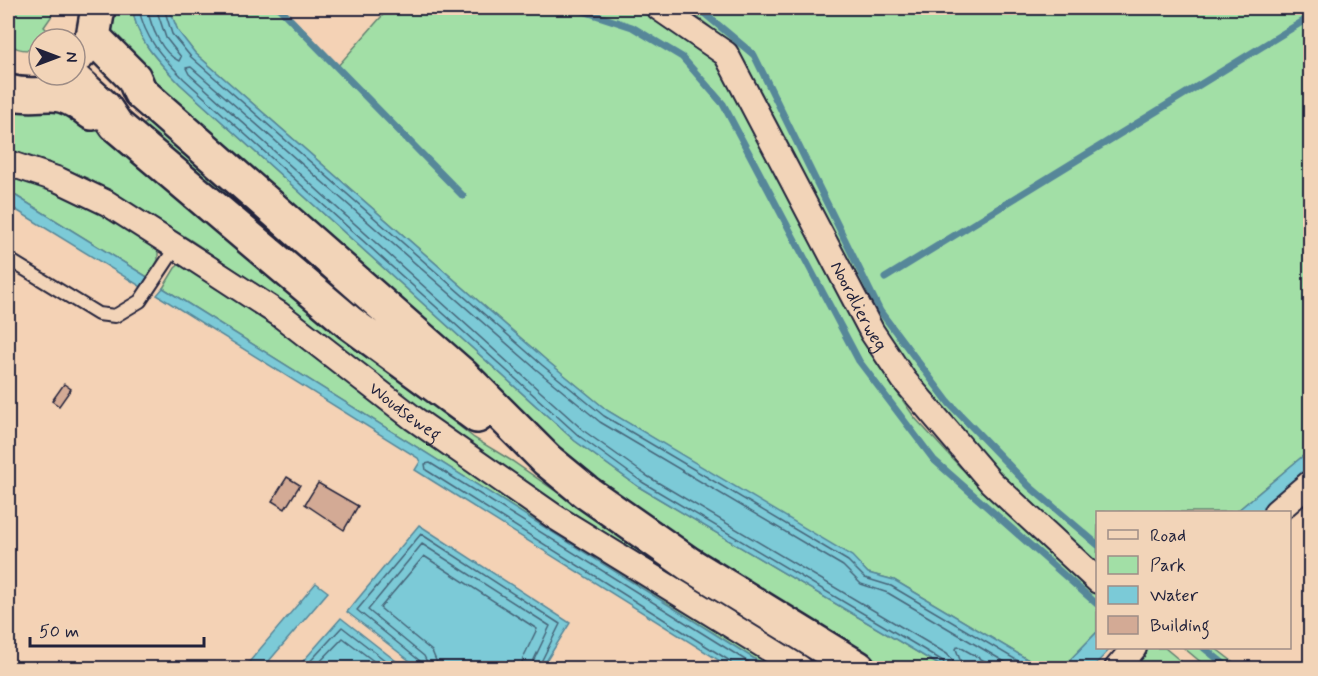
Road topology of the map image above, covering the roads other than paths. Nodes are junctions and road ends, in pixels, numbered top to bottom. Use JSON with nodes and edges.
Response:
{"nodes":[{"id":1,"x":79,"y":8,"type":"edge"},
{"id":2,"x":659,"y":8,"type":"edge"},
{"id":3,"x":76,"y":27,"type":"edge"},
{"id":4,"x":87,"y":58,"type":"edge"},
{"id":5,"x":27,"y":67,"type":"edge"},
{"id":6,"x":8,"y":73,"type":"edge"},
{"id":7,"x":38,"y":87,"type":"edge"},
{"id":8,"x":72,"y":87,"type":"edge"},
{"id":9,"x":8,"y":92,"type":"edge"},
{"id":10,"x":8,"y":163,"type":"edge"},
{"id":11,"x":176,"y":247,"type":"junction"},
{"id":12,"x":8,"y":259,"type":"edge"},
{"id":13,"x":547,"y":460,"type":"junction"},
{"id":14,"x":1311,"y":483,"type":"edge"},
{"id":15,"x":1278,"y":511,"type":"edge"},
{"id":16,"x":1096,"y":579,"type":"edge"},
{"id":17,"x":1133,"y":649,"type":"edge"},
{"id":18,"x":801,"y":669,"type":"edge"},
{"id":19,"x":858,"y":669,"type":"edge"},
{"id":20,"x":1117,"y":669,"type":"edge"}],
"edges":[{"from":1,"to":3,"type":"main road"},
{"from":2,"to":16,"type":"street","name":"Noordlierweg"},
{"from":4,"to":13,"type":"main road"},
{"from":5,"to":6,"type":"main road"},
{"from":7,"to":9,"type":"main road"},
{"from":8,"to":13,"type":"main road"},
{"from":10,"to":11,"type":"street","name":"Woudseweg"},
{"from":11,"to":12,"type":"lane"},
{"from":11,"to":18,"type":"street","name":"Woudseweg"},
{"from":13,"to":19,"type":"main road"},
{"from":14,"to":15,"type":"street"},
{"from":17,"to":20,"type":"street"}]}
